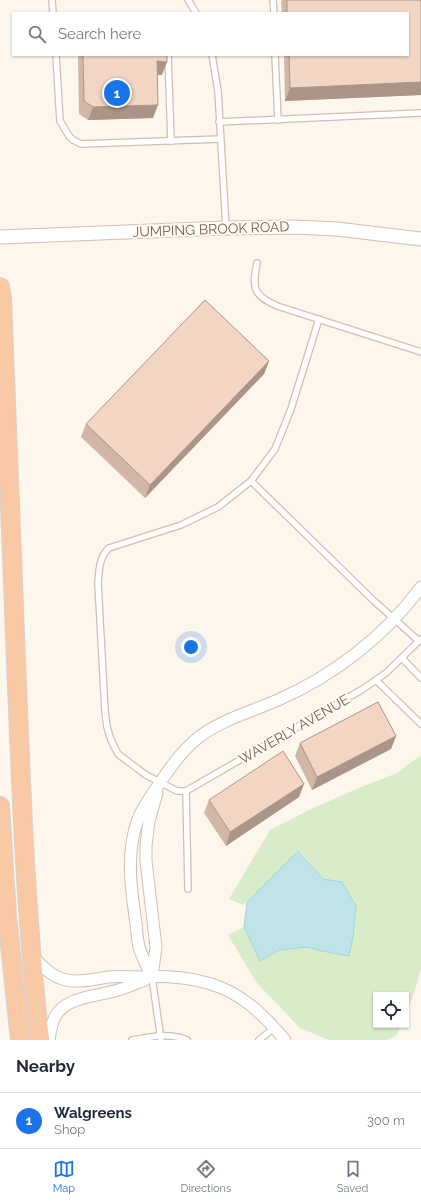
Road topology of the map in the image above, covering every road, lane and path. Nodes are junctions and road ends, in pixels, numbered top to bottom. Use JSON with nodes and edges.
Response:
{"nodes":[{"id":1,"x":52,"y":0,"type":"edge"},
{"id":2,"x":188,"y":0,"type":"edge"},
{"id":3,"x":273,"y":0,"type":"edge"},
{"id":4,"x":53,"y":12,"type":"edge"},
{"id":5,"x":195,"y":12,"type":"edge"},
{"id":6,"x":274,"y":12,"type":"edge"},
{"id":7,"x":56,"y":56,"type":"edge"},
{"id":8,"x":168,"y":56,"type":"edge"},
{"id":9,"x":212,"y":56,"type":"edge"},
{"id":10,"x":275,"y":56,"type":"edge"},
{"id":11,"x":421,"y":113,"type":"edge"},
{"id":12,"x":278,"y":120,"type":"junction"},
{"id":13,"x":219,"y":122,"type":"junction"},
{"id":14,"x":220,"y":140,"type":"junction"},
{"id":15,"x":171,"y":141,"type":"junction"},
{"id":16,"x":226,"y":228,"type":"junction"},
{"id":17,"x":0,"y":237,"type":"edge"},
{"id":18,"x":421,"y":239,"type":"edge"},
{"id":19,"x":257,"y":264,"type":"dead end"},
{"id":20,"x":0,"y":287,"type":"edge"},
{"id":21,"x":319,"y":320,"type":"junction"},
{"id":22,"x":421,"y":352,"type":"edge"},
{"id":23,"x":251,"y":481,"type":"junction"},
{"id":24,"x":421,"y":587,"type":"edge"},
{"id":25,"x":394,"y":619,"type":"junction"},
{"id":26,"x":420,"y":640,"type":"edge"},
{"id":27,"x":402,"y":658,"type":"junction"},
{"id":28,"x":421,"y":678,"type":"edge"},
{"id":29,"x":376,"y":680,"type":"junction"},
{"id":30,"x":421,"y":724,"type":"edge"},
{"id":31,"x":160,"y":782,"type":"junction"},
{"id":32,"x":186,"y":791,"type":"junction"},
{"id":33,"x":0,"y":806,"type":"edge"},
{"id":34,"x":2,"y":873,"type":"edge"},
{"id":35,"x":188,"y":889,"type":"dead end"},
{"id":36,"x":32,"y":956,"type":"junction"},
{"id":37,"x":6,"y":959,"type":"edge"},
{"id":38,"x":152,"y":977,"type":"junction"},
{"id":39,"x":274,"y":1028,"type":"junction"},
{"id":40,"x":161,"y":1038,"type":"edge"},
{"id":41,"x":20,"y":1040,"type":"edge"},
{"id":42,"x":40,"y":1040,"type":"edge"},
{"id":43,"x":49,"y":1040,"type":"edge"},
{"id":44,"x":132,"y":1040,"type":"edge"},
{"id":45,"x":187,"y":1040,"type":"edge"},
{"id":46,"x":259,"y":1040,"type":"edge"},
{"id":47,"x":285,"y":1040,"type":"edge"}],
"edges":[{"from":1,"to":4,"type":"lane"},
{"from":2,"to":5,"type":"lane"},
{"from":3,"to":6,"type":"lane"},
{"from":7,"to":15,"type":"lane"},
{"from":8,"to":15,"type":"lane"},
{"from":9,"to":13,"type":"lane"},
{"from":10,"to":12,"type":"lane"},
{"from":11,"to":12,"type":"lane"},
{"from":12,"to":13,"type":"lane"},
{"from":13,"to":14,"type":"lane"},
{"from":14,"to":15,"type":"lane"},
{"from":14,"to":16,"type":"lane"},
{"from":16,"to":17,"type":"street","name":"JUMPING BROOK ROAD"},
{"from":16,"to":18,"type":"street","name":"JUMPING BROOK ROAD"},
{"from":19,"to":21,"type":"lane"},
{"from":20,"to":36,"type":"highway"},
{"from":21,"to":22,"type":"lane"},
{"from":21,"to":23,"type":"lane"},
{"from":23,"to":25,"type":"lane","name":"WAVERLY AVENUE"},
{"from":23,"to":31,"type":"lane"},
{"from":24,"to":25,"type":"street"},
{"from":25,"to":26,"type":"lane","name":"WAVERLY AVENUE"},
{"from":25,"to":31,"type":"street"},
{"from":26,"to":27,"type":"lane","name":"WAVERLY AVENUE"},
{"from":27,"to":28,"type":"lane"},
{"from":27,"to":29,"type":"lane","name":"WAVERLY AVENUE"},
{"from":29,"to":30,"type":"lane"},
{"from":29,"to":32,"type":"lane","name":"WAVERLY AVENUE"},
{"from":31,"to":32,"type":"lane"},
{"from":31,"to":38,"type":"street"},
{"from":31,"to":38,"type":"street"},
{"from":32,"to":35,"type":"lane"},
{"from":33,"to":34,"type":"highway"},
{"from":34,"to":37,"type":"highway"},
{"from":36,"to":38,"type":"street"},
{"from":36,"to":42,"type":"highway"},
{"from":37,"to":41,"type":"highway"},
{"from":38,"to":39,"type":"street"},
{"from":38,"to":40,"type":"lane"},
{"from":38,"to":43,"type":"street"},
{"from":39,"to":46,"type":"lane"},
{"from":39,"to":47,"type":"street"},
{"from":40,"to":44,"type":"lane"},
{"from":40,"to":45,"type":"lane"}]}
